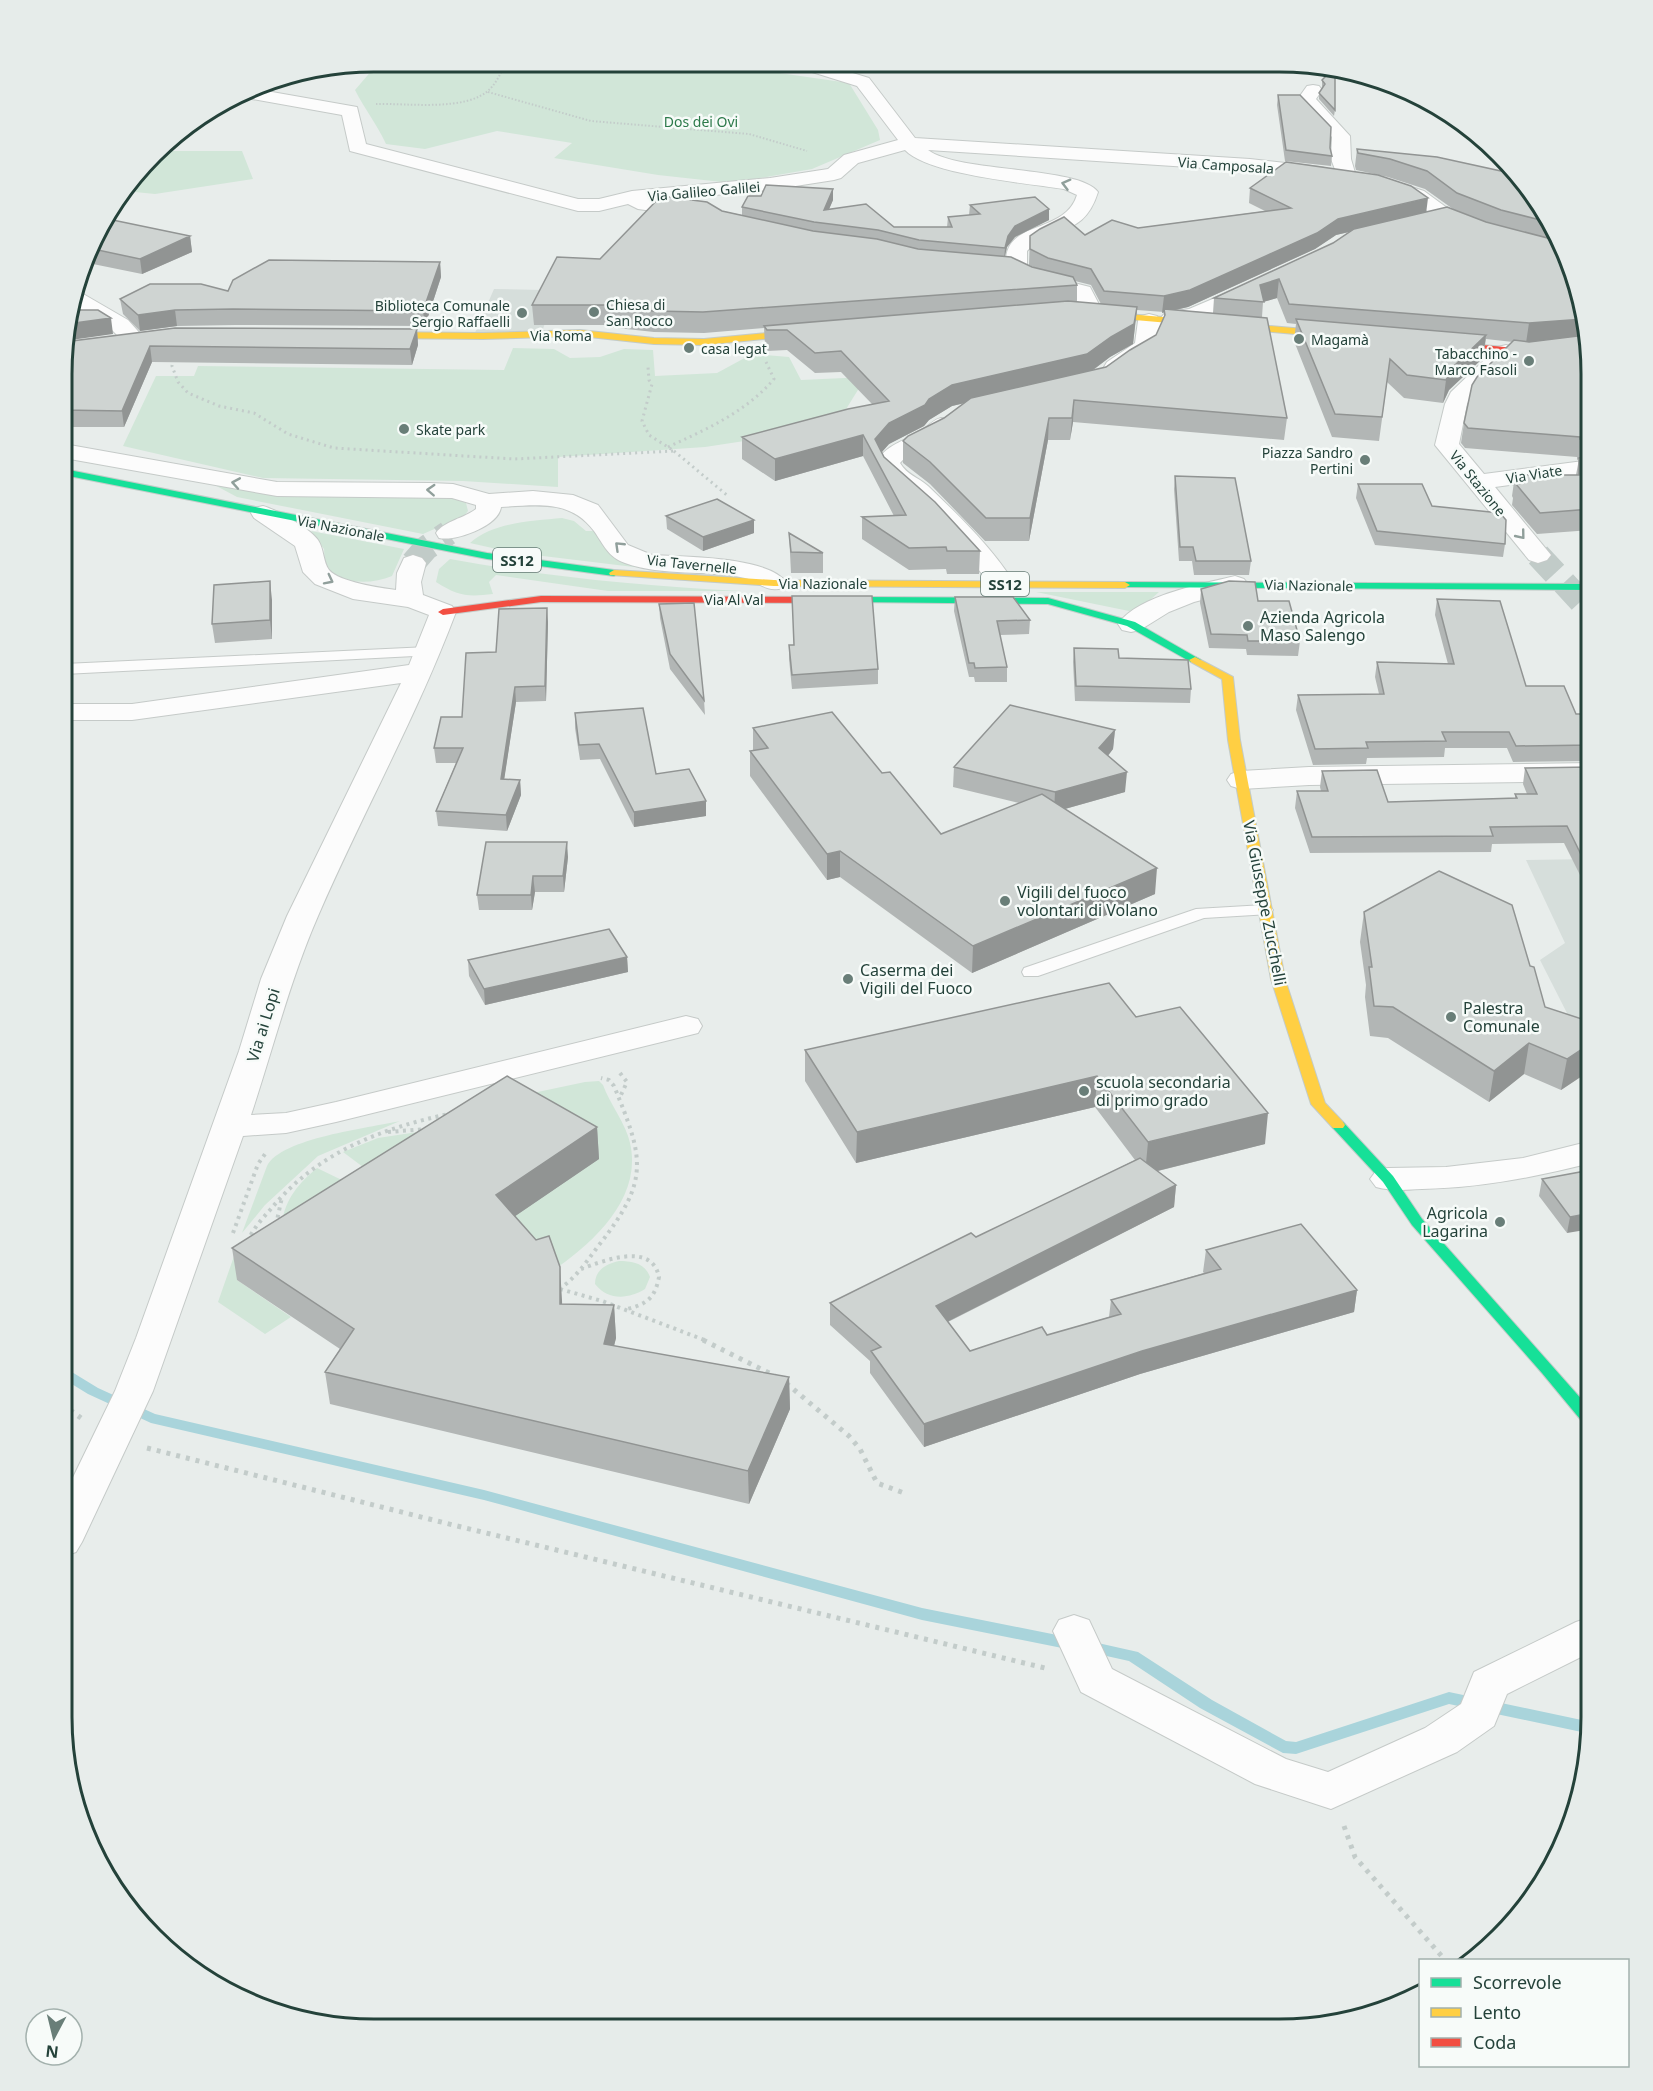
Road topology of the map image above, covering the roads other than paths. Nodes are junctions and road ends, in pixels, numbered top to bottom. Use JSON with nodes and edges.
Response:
{"nodes":[{"id":1,"x":831,"y":72,"type":"edge"},
{"id":2,"x":1313,"y":90,"type":"dead end"},
{"id":3,"x":258,"y":95,"type":"edge"},
{"id":4,"x":909,"y":142,"type":"junction"},
{"id":5,"x":1346,"y":176,"type":"junction"},
{"id":6,"x":632,"y":197,"type":"junction"},
{"id":7,"x":714,"y":214,"type":"edge"},
{"id":8,"x":1447,"y":217,"type":"junction"},
{"id":9,"x":1419,"y":224,"type":"edge"},
{"id":10,"x":1491,"y":234,"type":"edge"},
{"id":11,"x":1016,"y":259,"type":"junction"},
{"id":12,"x":993,"y":267,"type":"edge"},
{"id":13,"x":1276,"y":277,"type":"edge"},
{"id":14,"x":81,"y":300,"type":"edge"},
{"id":15,"x":1084,"y":314,"type":"joint"},
{"id":16,"x":1159,"y":321,"type":"junction"},
{"id":17,"x":827,"y":331,"type":"edge"},
{"id":18,"x":177,"y":335,"type":"edge"},
{"id":19,"x":354,"y":335,"type":"edge"},
{"id":20,"x":1353,"y":337,"type":"edge"},
{"id":21,"x":128,"y":340,"type":"joint"},
{"id":22,"x":1424,"y":343,"type":"edge"},
{"id":23,"x":1579,"y":345,"type":"edge"},
{"id":24,"x":1507,"y":350,"type":"junction"},
{"id":25,"x":1095,"y":382,"type":"edge"},
{"id":26,"x":961,"y":413,"type":"edge"},
{"id":27,"x":72,"y":453,"type":"edge"},
{"id":28,"x":72,"y":460,"type":"edge"},
{"id":29,"x":1581,"y":468,"type":"edge"},
{"id":30,"x":72,"y":474,"type":"edge"},
{"id":31,"x":1477,"y":482,"type":"junction"},
{"id":32,"x":488,"y":501,"type":"junction"},
{"id":33,"x":208,"y":502,"type":"junction"},
{"id":34,"x":263,"y":513,"type":"junction"},
{"id":35,"x":448,"y":533,"type":"tunnel mouth"},
{"id":36,"x":1538,"y":555,"type":"tunnel mouth"},
{"id":37,"x":413,"y":563,"type":"tunnel mouth"},
{"id":38,"x":774,"y":583,"type":"junction"},
{"id":39,"x":1002,"y":584,"type":"junction"},
{"id":40,"x":1235,"y":584,"type":"junction"},
{"id":41,"x":1581,"y":587,"type":"edge"},
{"id":42,"x":413,"y":600,"type":"junction"},
{"id":43,"x":443,"y":612,"type":"junction"},
{"id":44,"x":1131,"y":624,"type":"junction"},
{"id":45,"x":424,"y":662,"type":"junction"},
{"id":46,"x":72,"y":669,"type":"edge"},
{"id":47,"x":72,"y":712,"type":"edge"},
{"id":48,"x":1581,"y":772,"type":"edge"},
{"id":49,"x":1241,"y":780,"type":"junction"},
{"id":50,"x":1264,"y":910,"type":"junction"},
{"id":51,"x":1031,"y":972,"type":"dead end"},
{"id":52,"x":686,"y":1026,"type":"dead end"},
{"id":53,"x":229,"y":1127,"type":"junction"},
{"id":54,"x":1581,"y":1154,"type":"edge"},
{"id":55,"x":1388,"y":1179,"type":"junction"},
{"id":56,"x":1581,"y":1409,"type":"edge"},
{"id":57,"x":72,"y":1520,"type":"edge"},
{"id":58,"x":1581,"y":1639,"type":"edge"},
{"id":59,"x":1086,"y":1657,"type":"road end"}],
"edges":[{"from":1,"to":4,"type":"street"},
{"from":2,"to":5,"type":"street"},
{"from":3,"to":6,"type":"street"},
{"from":4,"to":5,"type":"street","name":"Via Camposala"},
{"from":4,"to":6,"type":"street","name":"Via Galileo Galilei"},
{"from":11,"to":4,"type":"street","one_way":true},
{"from":5,"to":8,"type":"street","name":"Via Camposala"},
{"from":6,"to":7,"type":"street","name":"Via Galileo Galilei"},
{"from":8,"to":9,"type":"street"},
{"from":8,"to":10,"type":"street","name":"Via Camposala"},
{"from":11,"to":12,"type":"street"},
{"from":11,"to":15,"type":"street"},
{"from":13,"to":16,"type":"street"},
{"from":14,"to":21,"type":"street"},
{"from":15,"to":16,"type":"street"},
{"from":16,"to":20,"type":"street"},
{"from":16,"to":25,"type":"street"},
{"from":17,"to":19,"type":"street","name":"Via Roma"},
{"from":18,"to":21,"type":"street"},
{"from":22,"to":24,"type":"street"},
{"from":23,"to":24,"type":"street"},
{"from":24,"to":31,"type":"street","name":"Via Stazione"},
{"from":26,"to":39,"type":"street"},
{"from":32,"to":27,"type":"street","name":"Via Tavernelle","one_way":true},
{"from":28,"to":33,"type":"street"},
{"from":29,"to":31,"type":"street","name":"Via Viate"},
{"from":30,"to":33,"type":"street","name":"Via Nazionale","number":"SS12"},
{"from":31,"to":36,"type":"street","name":"Via Stazione","one_way":true},
{"from":32,"to":35,"type":"street"},
{"from":38,"to":32,"type":"street","name":"Via Tavernelle","one_way":true},
{"from":33,"to":34,"type":"street","name":"Via Nazionale","number":"SS12"},
{"from":34,"to":38,"type":"street","name":"Via Nazionale","number":"SS12"},
{"from":34,"to":42,"type":"street","one_way":true},
{"from":37,"to":42,"type":"street"},
{"from":38,"to":39,"type":"street","name":"Via Nazionale","number":"SS12"},
{"from":39,"to":40,"type":"street","name":"Via Nazionale","number":"SS12"},
{"from":40,"to":41,"type":"street","name":"Via Nazionale","number":"SS12"},
{"from":40,"to":44,"type":"street"},
{"from":42,"to":43,"type":"street"},
{"from":43,"to":44,"type":"street","name":"Via Al Val"},
{"from":43,"to":45,"type":"street"},
{"from":44,"to":49,"type":"street","name":"Via Giuseppe Zucchelli"},
{"from":45,"to":46,"type":"lane"},
{"from":45,"to":47,"type":"street"},
{"from":45,"to":53,"type":"street","name":"Via ai Lopi"},
{"from":48,"to":49,"type":"street"},
{"from":49,"to":50,"type":"street","name":"Via Giuseppe Zucchelli"},
{"from":50,"to":51,"type":"lane"},
{"from":50,"to":55,"type":"street","name":"Via Giuseppe Zucchelli"},
{"from":52,"to":53,"type":"street"},
{"from":53,"to":57,"type":"street","name":"Via ai Lopi"},
{"from":54,"to":55,"type":"street"},
{"from":55,"to":56,"type":"street","name":"Via Giuseppe Zucchelli"},
{"from":58,"to":59,"type":"street"}]}
